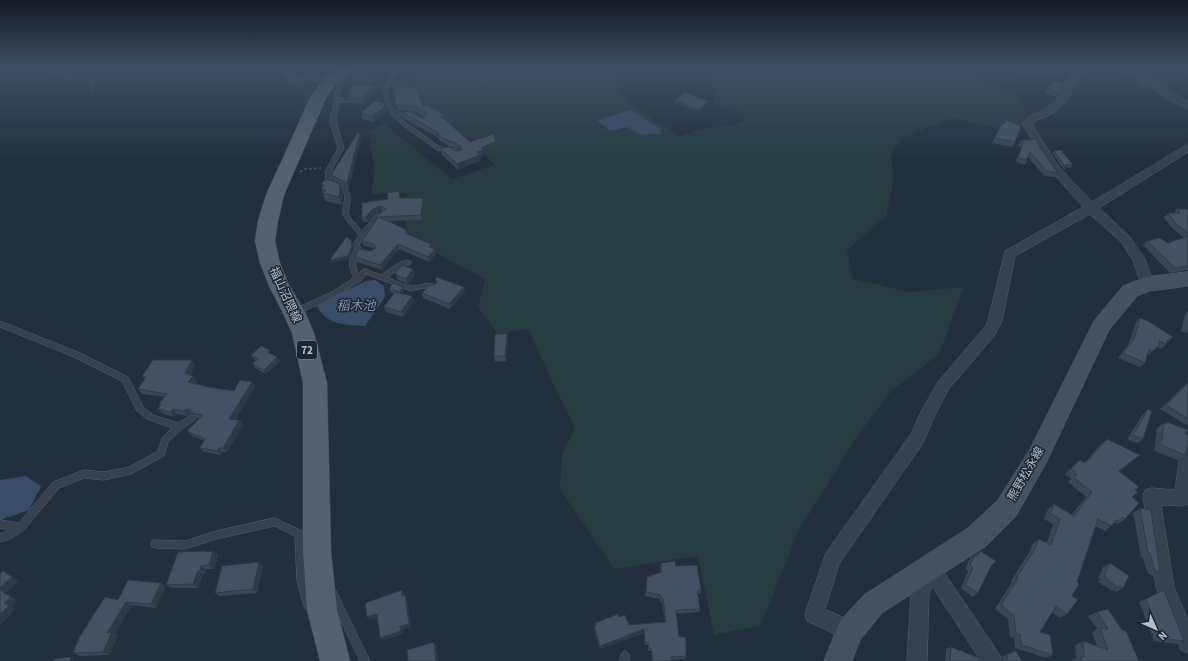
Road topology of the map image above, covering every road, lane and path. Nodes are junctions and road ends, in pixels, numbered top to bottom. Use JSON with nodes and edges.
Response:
{"nodes":[{"id":1,"x":318,"y":99,"type":"edge"},
{"id":2,"x":388,"y":99,"type":"edge"},
{"id":3,"x":1063,"y":99,"type":"edge"},
{"id":4,"x":1174,"y":99,"type":"edge"},
{"id":5,"x":348,"y":100,"type":"edge"},
{"id":6,"x":336,"y":101,"type":"joint"},
{"id":7,"x":1188,"y":106,"type":"edge"},
{"id":8,"x":391,"y":111,"type":"junction"},
{"id":9,"x":418,"y":117,"type":"edge"},
{"id":10,"x":1188,"y":147,"type":"edge"},
{"id":11,"x":459,"y":154,"type":"edge"},
{"id":12,"x":329,"y":170,"type":"junction"},
{"id":13,"x":299,"y":173,"type":"dead end"},
{"id":14,"x":1091,"y":208,"type":"junction"},
{"id":15,"x":383,"y":214,"type":"edge"},
{"id":16,"x":362,"y":235,"type":"junction"},
{"id":17,"x":358,"y":249,"type":"junction"},
{"id":18,"x":366,"y":250,"type":"edge"},
{"id":19,"x":408,"y":263,"type":"dead end"},
{"id":20,"x":383,"y":277,"type":"junction"},
{"id":21,"x":1188,"y":279,"type":"edge"},
{"id":22,"x":358,"y":280,"type":"junction"},
{"id":23,"x":1147,"y":284,"type":"junction"},
{"id":24,"x":435,"y":287,"type":"edge"},
{"id":25,"x":294,"y":312,"type":"junction"},
{"id":26,"x":0,"y":324,"type":"edge"},
{"id":27,"x":192,"y":418,"type":"edge"},
{"id":28,"x":179,"y":427,"type":"junction"},
{"id":29,"x":1188,"y":455,"type":"edge"},
{"id":30,"x":0,"y":524,"type":"edge"},
{"id":31,"x":21,"y":527,"type":"junction"},
{"id":32,"x":0,"y":538,"type":"edge"},
{"id":33,"x":156,"y":544,"type":"dead end"},
{"id":34,"x":319,"y":565,"type":"junction"},
{"id":35,"x":931,"y":568,"type":"junction"},
{"id":36,"x":311,"y":614,"type":"dead end"},
{"id":37,"x":850,"y":631,"type":"junction"},
{"id":38,"x":318,"y":634,"type":"dead end"},
{"id":39,"x":1188,"y":642,"type":"edge"},
{"id":40,"x":334,"y":661,"type":"edge"},
{"id":41,"x":365,"y":661,"type":"edge"},
{"id":42,"x":838,"y":661,"type":"edge"},
{"id":43,"x":917,"y":661,"type":"edge"},
{"id":44,"x":992,"y":661,"type":"edge"}],
"edges":[{"from":1,"to":25,"type":"main road","name":"福山沼隈線","number":"72"},
{"from":2,"to":8,"type":"lane"},
{"from":3,"to":14,"type":"street"},
{"from":4,"to":7,"type":"street"},
{"from":5,"to":6,"type":"lane"},
{"from":6,"to":12,"type":"lane"},
{"from":8,"to":9,"type":"lane"},
{"from":8,"to":11,"type":"lane"},
{"from":10,"to":14,"type":"street"},
{"from":12,"to":13,"type":"path"},
{"from":12,"to":16,"type":"lane"},
{"from":14,"to":23,"type":"street"},
{"from":14,"to":37,"type":"street"},
{"from":15,"to":16,"type":"lane"},
{"from":16,"to":17,"type":"lane"},
{"from":17,"to":18,"type":"lane"},
{"from":17,"to":22,"type":"lane"},
{"from":19,"to":20,"type":"lane"},
{"from":20,"to":22,"type":"lane"},
{"from":20,"to":24,"type":"lane"},
{"from":21,"to":23,"type":"main road","name":"熊野松永線"},
{"from":22,"to":25,"type":"lane"},
{"from":23,"to":35,"type":"main road","name":"熊野松永線"},
{"from":25,"to":34,"type":"main road","name":"福山沼隈線","number":"72"},
{"from":26,"to":28,"type":"lane"},
{"from":27,"to":28,"type":"lane"},
{"from":28,"to":31,"type":"lane"},
{"from":29,"to":39,"type":"street"},
{"from":30,"to":31,"type":"lane"},
{"from":31,"to":32,"type":"lane"},
{"from":33,"to":36,"type":"lane"},
{"from":34,"to":40,"type":"main road","name":"福山沼隈線","number":"72"},
{"from":34,"to":41,"type":"lane"},
{"from":35,"to":37,"type":"main road","name":"熊野松永線"},
{"from":35,"to":43,"type":"street"},
{"from":35,"to":44,"type":"street"},
{"from":37,"to":42,"type":"main road","name":"熊野松永線"},
{"from":38,"to":40,"type":"lane"}]}
